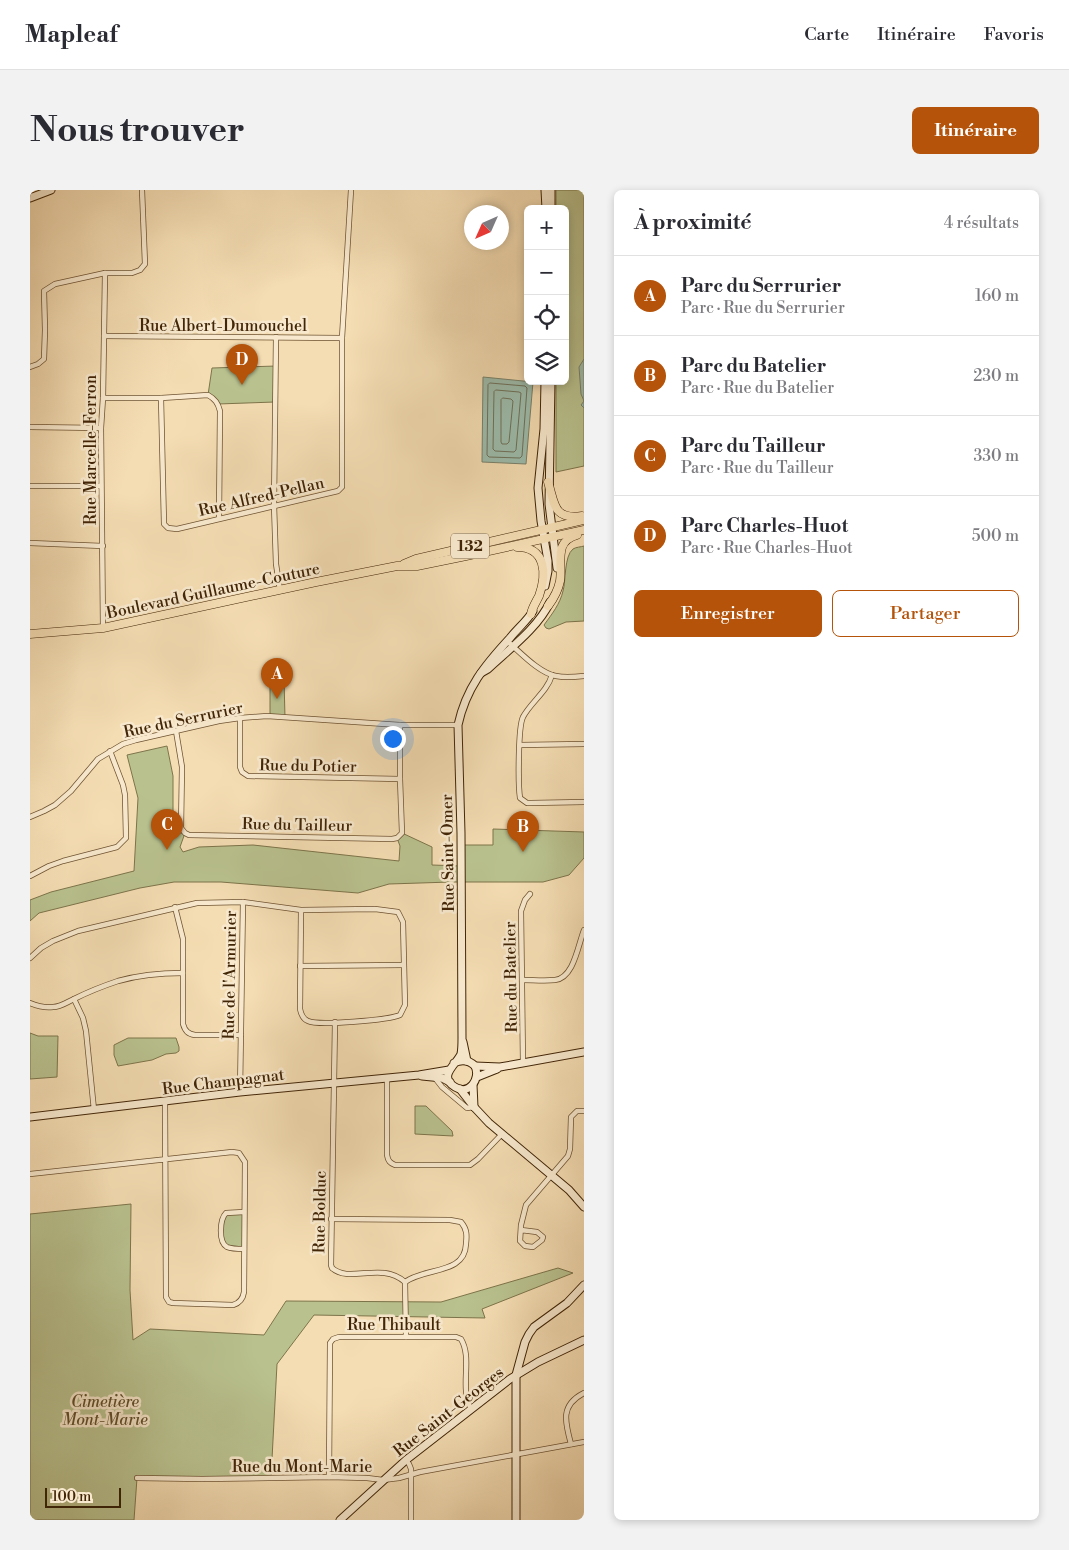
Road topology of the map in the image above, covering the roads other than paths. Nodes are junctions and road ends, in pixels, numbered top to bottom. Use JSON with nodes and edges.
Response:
{"nodes":[{"id":1,"x":51,"y":190,"type":"edge"},
{"id":2,"x":142,"y":190,"type":"edge"},
{"id":3,"x":350,"y":190,"type":"edge"},
{"id":4,"x":546,"y":190,"type":"edge"},
{"id":5,"x":551,"y":190,"type":"edge"},
{"id":6,"x":30,"y":198,"type":"edge"},
{"id":7,"x":546,"y":205,"type":"edge"},
{"id":8,"x":551,"y":205,"type":"edge"},
{"id":9,"x":105,"y":273,"type":"junction"},
{"id":10,"x":104,"y":336,"type":"junction"},
{"id":11,"x":276,"y":338,"type":"junction"},
{"id":12,"x":342,"y":338,"type":"junction"},
{"id":13,"x":30,"y":367,"type":"edge"},
{"id":14,"x":545,"y":385,"type":"edge"},
{"id":15,"x":550,"y":385,"type":"edge"},
{"id":16,"x":103,"y":398,"type":"junction"},
{"id":17,"x":162,"y":398,"type":"junction"},
{"id":18,"x":30,"y":427,"type":"edge"},
{"id":19,"x":101,"y":428,"type":"junction"},
{"id":20,"x":548,"y":482,"type":"junction"},
{"id":21,"x":30,"y":486,"type":"edge"},
{"id":22,"x":101,"y":486,"type":"junction"},
{"id":23,"x":274,"y":505,"type":"junction"},
{"id":24,"x":584,"y":516,"type":"edge"},
{"id":25,"x":219,"y":518,"type":"junction"},
{"id":26,"x":584,"y":520,"type":"edge"},
{"id":27,"x":551,"y":527,"type":"junction"},
{"id":28,"x":542,"y":529,"type":"junction"},
{"id":29,"x":584,"y":531,"type":"edge"},
{"id":30,"x":548,"y":537,"type":"junction"},
{"id":31,"x":30,"y":543,"type":"edge"},
{"id":32,"x":103,"y":546,"type":"junction"},
{"id":33,"x":497,"y":549,"type":"junction"},
{"id":34,"x":400,"y":566,"type":"junction"},
{"id":35,"x":280,"y":590,"type":"junction"},
{"id":36,"x":548,"y":606,"type":"junction"},
{"id":37,"x":531,"y":614,"type":"junction"},
{"id":38,"x":103,"y":628,"type":"junction"},
{"id":39,"x":30,"y":634,"type":"edge"},
{"id":40,"x":510,"y":643,"type":"junction"},
{"id":41,"x":552,"y":675,"type":"junction"},
{"id":42,"x":584,"y":676,"type":"edge"},
{"id":43,"x":240,"y":718,"type":"junction"},
{"id":44,"x":400,"y":725,"type":"junction"},
{"id":45,"x":458,"y":725,"type":"junction"},
{"id":46,"x":176,"y":731,"type":"junction"},
{"id":47,"x":584,"y":744,"type":"edge"},
{"id":48,"x":520,"y":745,"type":"junction"},
{"id":49,"x":110,"y":751,"type":"junction"},
{"id":50,"x":400,"y":779,"type":"junction"},
{"id":51,"x":584,"y":802,"type":"edge"},
{"id":52,"x":30,"y":817,"type":"edge"},
{"id":53,"x":30,"y":876,"type":"edge"},
{"id":54,"x":530,"y":894,"type":"dead end"},
{"id":55,"x":243,"y":902,"type":"junction"},
{"id":56,"x":175,"y":908,"type":"junction"},
{"id":57,"x":301,"y":910,"type":"junction"},
{"id":58,"x":584,"y":930,"type":"edge"},
{"id":59,"x":30,"y":958,"type":"edge"},
{"id":60,"x":403,"y":965,"type":"junction"},
{"id":61,"x":300,"y":966,"type":"junction"},
{"id":62,"x":183,"y":973,"type":"junction"},
{"id":63,"x":523,"y":980,"type":"junction"},
{"id":64,"x":74,"y":999,"type":"junction"},
{"id":65,"x":30,"y":1003,"type":"edge"},
{"id":66,"x":336,"y":1022,"type":"junction"},
{"id":67,"x":241,"y":1035,"type":"junction"},
{"id":68,"x":462,"y":1038,"type":"junction"},
{"id":69,"x":584,"y":1052,"type":"edge"},
{"id":70,"x":467,"y":1061,"type":"junction"},
{"id":71,"x":454,"y":1063,"type":"junction"},
{"id":72,"x":524,"y":1063,"type":"junction"},
{"id":73,"x":475,"y":1066,"type":"junction"},
{"id":74,"x":500,"y":1068,"type":"junction"},
{"id":75,"x":449,"y":1070,"type":"junction"},
{"id":76,"x":419,"y":1075,"type":"junction"},
{"id":77,"x":477,"y":1077,"type":"junction"},
{"id":78,"x":387,"y":1078,"type":"junction"},
{"id":79,"x":436,"y":1078,"type":"junction"},
{"id":80,"x":450,"y":1082,"type":"junction"},
{"id":81,"x":334,"y":1084,"type":"junction"},
{"id":82,"x":473,"y":1085,"type":"junction"},
{"id":83,"x":460,"y":1089,"type":"junction"},
{"id":84,"x":240,"y":1092,"type":"junction"},
{"id":85,"x":164,"y":1102,"type":"junction"},
{"id":86,"x":474,"y":1107,"type":"junction"},
{"id":87,"x":94,"y":1110,"type":"junction"},
{"id":88,"x":584,"y":1111,"type":"edge"},
{"id":89,"x":30,"y":1117,"type":"edge"},
{"id":90,"x":502,"y":1134,"type":"junction"},
{"id":91,"x":164,"y":1160,"type":"junction"},
{"id":92,"x":30,"y":1174,"type":"edge"},
{"id":93,"x":551,"y":1175,"type":"junction"},
{"id":94,"x":584,"y":1206,"type":"edge"},
{"id":95,"x":244,"y":1212,"type":"junction"},
{"id":96,"x":331,"y":1219,"type":"junction"},
{"id":97,"x":521,"y":1230,"type":"junction"},
{"id":98,"x":244,"y":1249,"type":"junction"},
{"id":99,"x":405,"y":1282,"type":"junction"},
{"id":100,"x":584,"y":1285,"type":"edge"},
{"id":101,"x":406,"y":1337,"type":"junction"},
{"id":102,"x":584,"y":1340,"type":"edge"},
{"id":103,"x":525,"y":1342,"type":"junction"},
{"id":104,"x":538,"y":1362,"type":"junction"},
{"id":105,"x":516,"y":1375,"type":"junction"},
{"id":106,"x":584,"y":1393,"type":"edge"},
{"id":107,"x":472,"y":1409,"type":"junction"},
{"id":108,"x":584,"y":1442,"type":"edge"},
{"id":109,"x":571,"y":1444,"type":"junction"},
{"id":110,"x":516,"y":1455,"type":"junction"},
{"id":111,"x":406,"y":1460,"type":"junction"},
{"id":112,"x":410,"y":1474,"type":"junction"},
{"id":113,"x":329,"y":1477,"type":"junction"},
{"id":114,"x":137,"y":1478,"type":"dead end"},
{"id":115,"x":383,"y":1480,"type":"junction"},
{"id":116,"x":340,"y":1520,"type":"edge"},
{"id":117,"x":411,"y":1520,"type":"edge"},
{"id":118,"x":516,"y":1520,"type":"edge"}],
"edges":[{"from":1,"to":6,"type":"street"},
{"from":2,"to":9,"type":"street"},
{"from":3,"to":12,"type":"street","name":"Rue Alfred-Pellan"},
{"from":4,"to":7,"type":"street"},
{"from":5,"to":8,"type":"street"},
{"from":9,"to":10,"type":"street","name":"Rue Marcelle-Ferron"},
{"from":9,"to":13,"type":"street"},
{"from":10,"to":11,"type":"street","name":"Rue Albert-Dumouchel"},
{"from":10,"to":16,"type":"street","name":"Rue Marcelle-Ferron"},
{"from":11,"to":12,"type":"street","name":"Rue Albert-Dumouchel"},
{"from":11,"to":23,"type":"street"},
{"from":12,"to":23,"type":"street","name":"Rue Alfred-Pellan"},
{"from":14,"to":28,"type":"street","name":"Rue Saint-Omer"},
{"from":15,"to":20,"type":"street","name":"Rue Saint-Omer"},
{"from":16,"to":17,"type":"street"},
{"from":16,"to":19,"type":"street","name":"Rue Marcelle-Ferron"},
{"from":17,"to":25,"type":"street"},
{"from":17,"to":25,"type":"street","name":"Rue Alfred-Pellan"},
{"from":18,"to":19,"type":"street"},
{"from":19,"to":22,"type":"street","name":"Rue Marcelle-Ferron"},
{"from":20,"to":24,"type":"main road"},
{"from":20,"to":27,"type":"street","name":"Rue Saint-Omer"},
{"from":21,"to":22,"type":"street"},
{"from":22,"to":32,"type":"street","name":"Rue Marcelle-Ferron"},
{"from":23,"to":25,"type":"street","name":"Rue Alfred-Pellan"},
{"from":23,"to":35,"type":"street"},
{"from":26,"to":27,"type":"main road","name":"Boulevard Guillaume-Couture","number":"132"},
{"from":27,"to":28,"type":"main road","name":"Boulevard Guillaume-Couture","number":"132"},
{"from":27,"to":30,"type":"street","name":"Rue Saint-Omer"},
{"from":28,"to":30,"type":"street","name":"Rue Saint-Omer"},
{"from":28,"to":34,"type":"main road","name":"Boulevard Guillaume-Couture","number":"132"},
{"from":29,"to":30,"type":"main road","name":"Boulevard Guillaume-Couture","number":"132"},
{"from":29,"to":36,"type":"main road"},
{"from":30,"to":33,"type":"main road","name":"Boulevard Guillaume-Couture","number":"132"},
{"from":30,"to":36,"type":"street","name":"Rue Saint-Omer"},
{"from":30,"to":37,"type":"street","name":"Rue Saint-Omer"},
{"from":31,"to":32,"type":"street"},
{"from":32,"to":38,"type":"street","name":"Rue Marcelle-Ferron"},
{"from":33,"to":34,"type":"main road","name":"Boulevard Guillaume-Couture","number":"132"},
{"from":33,"to":37,"type":"main road"},
{"from":34,"to":35,"type":"main road","name":"Boulevard Guillaume-Couture","number":"132"},
{"from":35,"to":38,"type":"main road","name":"Boulevard Guillaume-Couture","number":"132"},
{"from":36,"to":40,"type":"street","name":"Rue Saint-Omer"},
{"from":37,"to":40,"type":"street","name":"Rue Saint-Omer"},
{"from":38,"to":39,"type":"main road","name":"Boulevard Guillaume-Couture","number":"132"},
{"from":40,"to":41,"type":"street"},
{"from":40,"to":45,"type":"street","name":"Rue Saint-Omer"},
{"from":41,"to":42,"type":"street"},
{"from":41,"to":48,"type":"street"},
{"from":43,"to":44,"type":"street","name":"Rue du Serrurier"},
{"from":43,"to":46,"type":"street","name":"Rue du Serrurier"},
{"from":43,"to":50,"type":"street","name":"Rue du Potier"},
{"from":44,"to":45,"type":"street","name":"Rue du Serrurier"},
{"from":44,"to":50,"type":"street","name":"Rue du Tailleur"},
{"from":45,"to":68,"type":"street","name":"Rue Saint-Omer"},
{"from":46,"to":49,"type":"street","name":"Rue du Serrurier"},
{"from":46,"to":50,"type":"street","name":"Rue du Tailleur"},
{"from":47,"to":48,"type":"street"},
{"from":48,"to":51,"type":"street"},
{"from":49,"to":52,"type":"street","name":"Rue du Serrurier"},
{"from":49,"to":53,"type":"street"},
{"from":54,"to":63,"type":"street","name":"Rue du Batelier"},
{"from":55,"to":56,"type":"street","name":"Rue de l'Armurier"},
{"from":55,"to":57,"type":"street"},
{"from":55,"to":67,"type":"street","name":"Rue de l'Armurier"},
{"from":56,"to":59,"type":"street","name":"Rue de l'Armurier"},
{"from":56,"to":62,"type":"street"},
{"from":57,"to":60,"type":"street"},
{"from":57,"to":61,"type":"street"},
{"from":58,"to":63,"type":"street"},
{"from":60,"to":61,"type":"street"},
{"from":60,"to":66,"type":"street"},
{"from":61,"to":66,"type":"street"},
{"from":62,"to":64,"type":"street"},
{"from":62,"to":67,"type":"street"},
{"from":63,"to":72,"type":"street","name":"Rue du Batelier"},
{"from":64,"to":65,"type":"street"},
{"from":64,"to":87,"type":"street"},
{"from":66,"to":81,"type":"street","name":"Rue Bolduc"},
{"from":67,"to":84,"type":"street","name":"Rue de l'Armurier"},
{"from":68,"to":70,"type":"street","name":"Rue Saint-Omer"},
{"from":68,"to":71,"type":"street","name":"Rue Saint-Omer"},
{"from":69,"to":72,"type":"street"},
{"from":70,"to":71,"type":"street"},
{"from":70,"to":73,"type":"street"},
{"from":71,"to":75,"type":"street"},
{"from":72,"to":74,"type":"street"},
{"from":73,"to":74,"type":"street"},
{"from":73,"to":77,"type":"street"},
{"from":74,"to":77,"type":"street"},
{"from":75,"to":76,"type":"street","name":"Rue Champagnat"},
{"from":75,"to":80,"type":"street"},
{"from":76,"to":78,"type":"street","name":"Rue Champagnat"},
{"from":76,"to":79,"type":"street","name":"Rue Champagnat"},
{"from":77,"to":82,"type":"street"},
{"from":78,"to":81,"type":"street","name":"Rue Champagnat"},
{"from":78,"to":90,"type":"street"},
{"from":79,"to":80,"type":"street","name":"Rue Champagnat"},
{"from":79,"to":86,"type":"street"},
{"from":80,"to":83,"type":"street"},
{"from":81,"to":84,"type":"street","name":"Rue Champagnat"},
{"from":81,"to":96,"type":"street","name":"Rue Bolduc"},
{"from":82,"to":83,"type":"street"},
{"from":82,"to":86,"type":"street"},
{"from":83,"to":86,"type":"street"},
{"from":84,"to":85,"type":"street","name":"Rue Champagnat"},
{"from":85,"to":87,"type":"street","name":"Rue Champagnat"},
{"from":85,"to":91,"type":"street"},
{"from":86,"to":90,"type":"street"},
{"from":87,"to":89,"type":"street","name":"Rue Champagnat"},
{"from":88,"to":93,"type":"street"},
{"from":90,"to":93,"type":"street"},
{"from":91,"to":92,"type":"street"},
{"from":91,"to":95,"type":"street"},
{"from":91,"to":98,"type":"street"},
{"from":93,"to":94,"type":"street"},
{"from":93,"to":97,"type":"street"},
{"from":95,"to":98,"type":"street"},
{"from":95,"to":98,"type":"street"},
{"from":96,"to":99,"type":"street","name":"Rue Bolduc"},
{"from":96,"to":99,"type":"street"},
{"from":97,"to":97,"type":"street"},
{"from":99,"to":101,"type":"street"},
{"from":100,"to":103,"type":"street"},
{"from":101,"to":107,"type":"street","name":"Rue Thibault"},
{"from":101,"to":113,"type":"street","name":"Rue Thibault"},
{"from":102,"to":104,"type":"street","name":"Rue Saint-Georges"},
{"from":103,"to":104,"type":"street"},
{"from":103,"to":105,"type":"street"},
{"from":104,"to":105,"type":"street","name":"Rue Saint-Georges"},
{"from":105,"to":107,"type":"street","name":"Rue Saint-Georges"},
{"from":105,"to":110,"type":"street"},
{"from":106,"to":109,"type":"street"},
{"from":107,"to":111,"type":"street","name":"Rue Saint-Georges"},
{"from":108,"to":109,"type":"street","name":"Rue du Mont-Marie"},
{"from":109,"to":110,"type":"street","name":"Rue du Mont-Marie"},
{"from":110,"to":112,"type":"street","name":"Rue du Mont-Marie"},
{"from":110,"to":118,"type":"street"},
{"from":111,"to":112,"type":"street"},
{"from":111,"to":115,"type":"street","name":"Rue Saint-Georges"},
{"from":112,"to":115,"type":"street","name":"Rue du Mont-Marie"},
{"from":112,"to":117,"type":"street"},
{"from":113,"to":114,"type":"street","name":"Rue du Mont-Marie"},
{"from":113,"to":115,"type":"street","name":"Rue du Mont-Marie"},
{"from":115,"to":116,"type":"street","name":"Rue Saint-Georges"}]}
